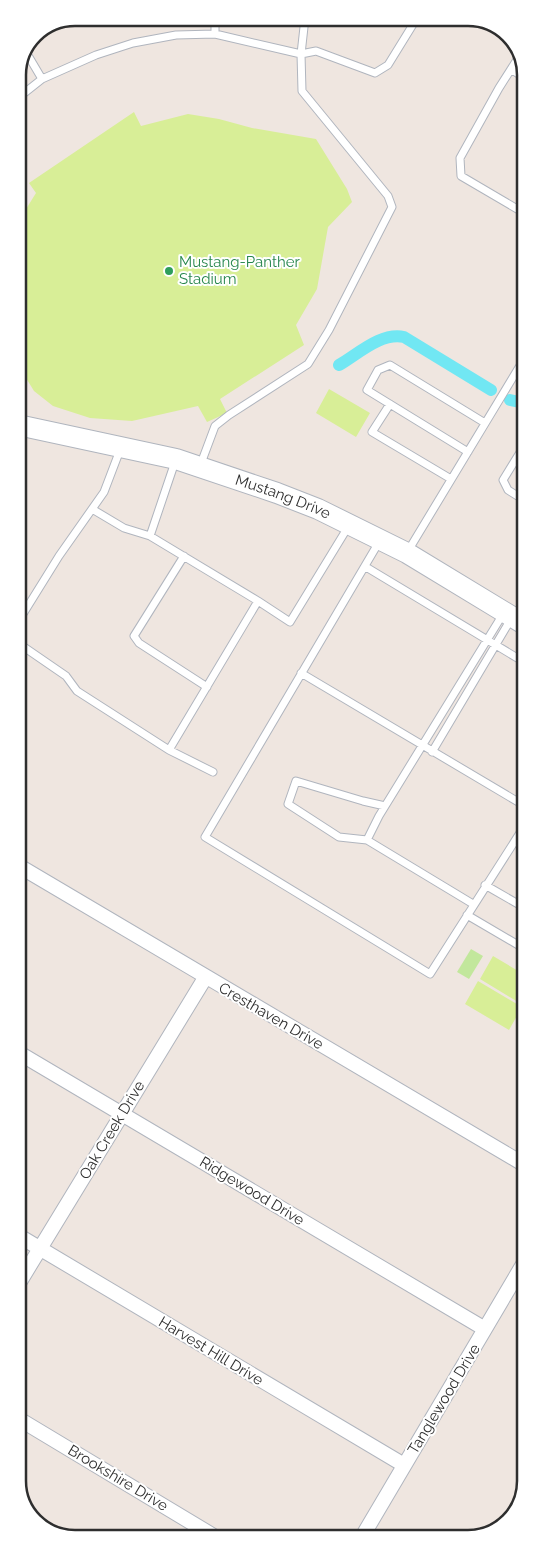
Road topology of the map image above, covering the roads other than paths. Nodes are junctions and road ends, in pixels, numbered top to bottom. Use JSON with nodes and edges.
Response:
{"nodes":[{"id":1,"x":215,"y":26,"type":"edge"},
{"id":2,"x":304,"y":26,"type":"edge"},
{"id":3,"x":412,"y":26,"type":"edge"},
{"id":4,"x":215,"y":34,"type":"junction"},
{"id":5,"x":301,"y":54,"type":"junction"},
{"id":6,"x":30,"y":58,"type":"edge"},
{"id":7,"x":515,"y":63,"type":"edge"},
{"id":8,"x":511,"y":69,"type":"junction"},
{"id":9,"x":517,"y":72,"type":"edge"},
{"id":10,"x":42,"y":79,"type":"junction"},
{"id":11,"x":26,"y":92,"type":"edge"},
{"id":12,"x":517,"y":209,"type":"edge"},
{"id":13,"x":517,"y":370,"type":"edge"},
{"id":14,"x":390,"y":404,"type":"junction"},
{"id":15,"x":485,"y":423,"type":"junction"},
{"id":16,"x":26,"y":428,"type":"edge"},
{"id":17,"x":121,"y":447,"type":"junction"},
{"id":18,"x":468,"y":452,"type":"junction"},
{"id":19,"x":517,"y":457,"type":"edge"},
{"id":20,"x":176,"y":459,"type":"junction"},
{"id":21,"x":200,"y":466,"type":"junction"},
{"id":22,"x":451,"y":478,"type":"junction"},
{"id":23,"x":517,"y":496,"type":"edge"},
{"id":24,"x":92,"y":509,"type":"junction"},
{"id":25,"x":349,"y":524,"type":"junction"},
{"id":26,"x":150,"y":536,"type":"junction"},
{"id":27,"x":380,"y":539,"type":"junction"},
{"id":28,"x":407,"y":553,"type":"junction"},
{"id":29,"x":184,"y":556,"type":"junction"},
{"id":30,"x":366,"y":567,"type":"junction"},
{"id":31,"x":258,"y":601,"type":"junction"},
{"id":32,"x":26,"y":609,"type":"edge"},
{"id":33,"x":514,"y":618,"type":"edge"},
{"id":34,"x":488,"y":639,"type":"junction"},
{"id":35,"x":495,"y":646,"type":"junction"},
{"id":36,"x":26,"y":648,"type":"edge"},
{"id":37,"x":517,"y":658,"type":"edge"},
{"id":38,"x":301,"y":673,"type":"junction"},
{"id":39,"x":207,"y":687,"type":"junction"},
{"id":40,"x":422,"y":746,"type":"junction"},
{"id":41,"x":169,"y":750,"type":"junction"},
{"id":42,"x":432,"y":752,"type":"junction"},
{"id":43,"x":213,"y":772,"type":"dead end"},
{"id":44,"x":517,"y":802,"type":"edge"},
{"id":45,"x":385,"y":806,"type":"junction"},
{"id":46,"x":517,"y":836,"type":"edge"},
{"id":47,"x":367,"y":840,"type":"junction"},
{"id":48,"x":26,"y":870,"type":"edge"},
{"id":49,"x":485,"y":885,"type":"junction"},
{"id":50,"x":517,"y":903,"type":"edge"},
{"id":51,"x":473,"y":904,"type":"junction"},
{"id":52,"x":468,"y":915,"type":"junction"},
{"id":53,"x":517,"y":943,"type":"edge"},
{"id":54,"x":205,"y":978,"type":"junction"},
{"id":55,"x":26,"y":1057,"type":"edge"},
{"id":56,"x":121,"y":1114,"type":"junction"},
{"id":57,"x":517,"y":1160,"type":"edge"},
{"id":58,"x":26,"y":1240,"type":"edge"},
{"id":59,"x":40,"y":1248,"type":"junction"},
{"id":60,"x":26,"y":1271,"type":"edge"},
{"id":61,"x":517,"y":1275,"type":"edge"},
{"id":62,"x":485,"y":1329,"type":"junction"},
{"id":63,"x":26,"y":1423,"type":"edge"},
{"id":64,"x":404,"y":1465,"type":"junction"},
{"id":65,"x":204,"y":1530,"type":"edge"},
{"id":66,"x":366,"y":1530,"type":"edge"}],
"edges":[{"from":1,"to":4,"type":"lane"},
{"from":2,"to":5,"type":"lane"},
{"from":3,"to":5,"type":"lane"},
{"from":4,"to":5,"type":"lane"},
{"from":4,"to":10,"type":"lane"},
{"from":5,"to":21,"type":"lane"},
{"from":6,"to":10,"type":"lane"},
{"from":7,"to":8,"type":"lane"},
{"from":8,"to":9,"type":"lane"},
{"from":8,"to":12,"type":"lane"},
{"from":10,"to":11,"type":"lane"},
{"from":13,"to":15,"type":"lane"},
{"from":14,"to":15,"type":"lane"},
{"from":14,"to":18,"type":"lane"},
{"from":14,"to":22,"type":"lane"},
{"from":15,"to":18,"type":"lane"},
{"from":16,"to":17,"type":"main road","name":"Mustang Drive"},
{"from":17,"to":20,"type":"main road","name":"Mustang Drive"},
{"from":17,"to":24,"type":"lane"},
{"from":18,"to":22,"type":"lane"},
{"from":19,"to":23,"type":"lane"},
{"from":20,"to":21,"type":"main road","name":"Mustang Drive"},
{"from":20,"to":26,"type":"lane"},
{"from":21,"to":25,"type":"main road","name":"Mustang Drive"},
{"from":22,"to":28,"type":"lane"},
{"from":24,"to":26,"type":"lane"},
{"from":24,"to":32,"type":"lane"},
{"from":25,"to":27,"type":"main road","name":"Mustang Drive"},
{"from":25,"to":31,"type":"lane"},
{"from":26,"to":29,"type":"lane"},
{"from":27,"to":28,"type":"main road","name":"Mustang Drive"},
{"from":27,"to":30,"type":"lane"},
{"from":28,"to":33,"type":"main road","name":"Mustang Drive"},
{"from":29,"to":31,"type":"lane"},
{"from":29,"to":39,"type":"lane"},
{"from":30,"to":34,"type":"lane"},
{"from":30,"to":38,"type":"lane"},
{"from":31,"to":39,"type":"lane"},
{"from":33,"to":34,"type":"lane"},
{"from":33,"to":35,"type":"lane"},
{"from":34,"to":35,"type":"lane"},
{"from":34,"to":40,"type":"lane"},
{"from":35,"to":37,"type":"lane"},
{"from":35,"to":42,"type":"lane"},
{"from":36,"to":41,"type":"lane"},
{"from":38,"to":40,"type":"lane"},
{"from":38,"to":52,"type":"lane"},
{"from":39,"to":41,"type":"lane"},
{"from":40,"to":42,"type":"lane"},
{"from":40,"to":45,"type":"lane"},
{"from":41,"to":43,"type":"lane"},
{"from":42,"to":44,"type":"lane"},
{"from":45,"to":47,"type":"lane"},
{"from":45,"to":47,"type":"lane"},
{"from":46,"to":49,"type":"lane"},
{"from":47,"to":51,"type":"lane"},
{"from":48,"to":54,"type":"street","name":"Cresthaven Drive"},
{"from":49,"to":50,"type":"lane"},
{"from":49,"to":51,"type":"lane"},
{"from":51,"to":52,"type":"lane"},
{"from":52,"to":53,"type":"lane"},
{"from":54,"to":56,"type":"street","name":"Oak Creek Drive"},
{"from":54,"to":57,"type":"street","name":"Cresthaven Drive"},
{"from":55,"to":56,"type":"street","name":"Ridgewood Drive"},
{"from":56,"to":59,"type":"street","name":"Oak Creek Drive"},
{"from":56,"to":62,"type":"street","name":"Ridgewood Drive"},
{"from":58,"to":59,"type":"street","name":"Harvest Hill Drive"},
{"from":59,"to":60,"type":"street","name":"Oak Creek Drive"},
{"from":59,"to":64,"type":"street","name":"Harvest Hill Drive"},
{"from":61,"to":62,"type":"street","name":"Tanglewood Drive"},
{"from":62,"to":64,"type":"street","name":"Tanglewood Drive"},
{"from":63,"to":65,"type":"street","name":"Brookshire Drive"},
{"from":64,"to":66,"type":"street","name":"Tanglewood Drive"}]}
